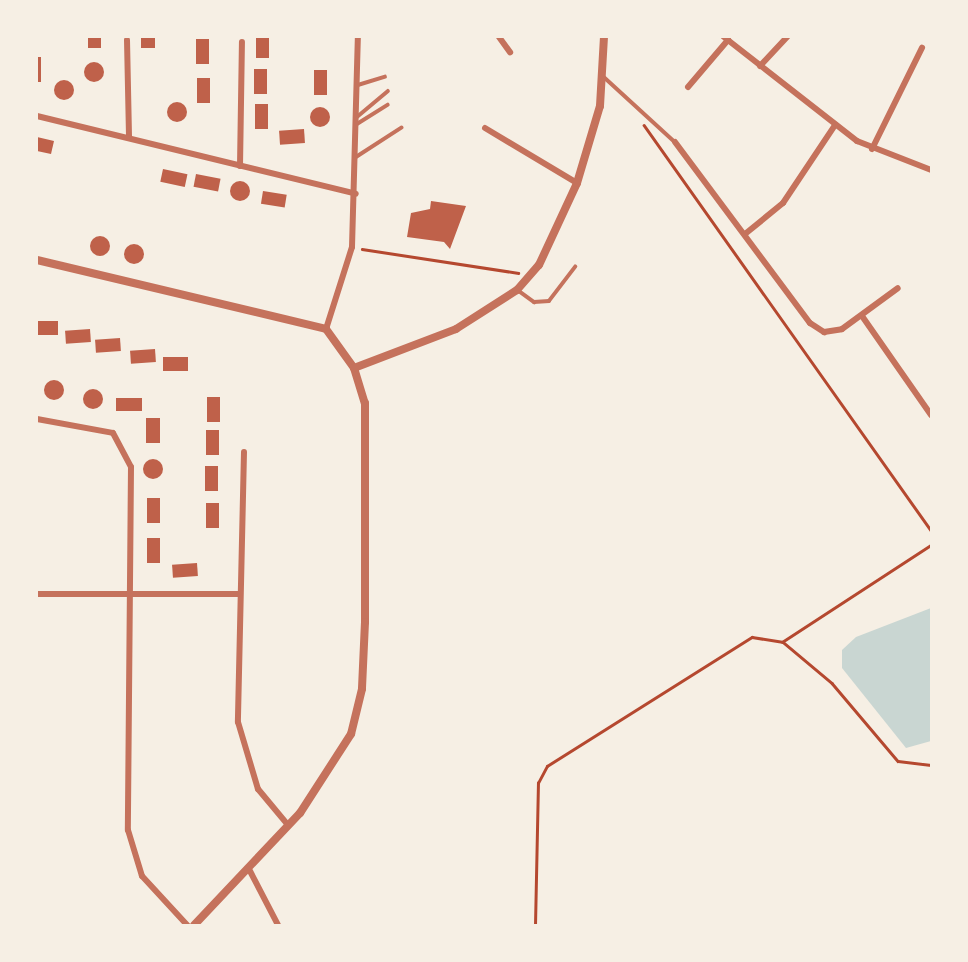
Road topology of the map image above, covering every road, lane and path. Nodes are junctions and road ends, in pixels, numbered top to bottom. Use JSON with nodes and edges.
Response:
{"nodes":[{"id":1,"x":358,"y":37,"type":"edge"},
{"id":2,"x":499,"y":37,"type":"edge"},
{"id":3,"x":604,"y":37,"type":"edge"},
{"id":4,"x":787,"y":37,"type":"edge"},
{"id":5,"x":726,"y":38,"type":"edge"},
{"id":6,"x":127,"y":40,"type":"dead end"},
{"id":7,"x":242,"y":42,"type":"dead end"},
{"id":8,"x":922,"y":48,"type":"dead end"},
{"id":9,"x":510,"y":52,"type":"dead end"},
{"id":10,"x":760,"y":66,"type":"junction"},
{"id":11,"x":603,"y":76,"type":"junction"},
{"id":12,"x":385,"y":77,"type":"dead end"},
{"id":13,"x":358,"y":85,"type":"junction"},
{"id":14,"x":688,"y":88,"type":"dead end"},
{"id":15,"x":388,"y":91,"type":"dead end"},
{"id":16,"x":387,"y":105,"type":"dead end"},
{"id":17,"x":631,"y":105,"type":"junction"},
{"id":18,"x":37,"y":116,"type":"edge"},
{"id":19,"x":357,"y":120,"type":"junction"},
{"id":20,"x":835,"y":125,"type":"junction"},
{"id":21,"x":401,"y":128,"type":"dead end"},
{"id":22,"x":485,"y":128,"type":"dead end"},
{"id":23,"x":130,"y":136,"type":"junction"},
{"id":24,"x":675,"y":142,"type":"joint"},
{"id":25,"x":872,"y":149,"type":"junction"},
{"id":26,"x":356,"y":157,"type":"junction"},
{"id":27,"x":240,"y":166,"type":"junction"},
{"id":28,"x":931,"y":170,"type":"edge"},
{"id":29,"x":576,"y":183,"type":"junction"},
{"id":30,"x":356,"y":194,"type":"junction"},
{"id":31,"x":745,"y":234,"type":"junction"},
{"id":32,"x":352,"y":247,"type":"junction"},
{"id":33,"x":37,"y":260,"type":"edge"},
{"id":34,"x":575,"y":267,"type":"dead end"},
{"id":35,"x":530,"y":274,"type":"junction"},
{"id":36,"x":898,"y":288,"type":"dead end"},
{"id":37,"x":517,"y":290,"type":"junction"},
{"id":38,"x":862,"y":316,"type":"junction"},
{"id":39,"x":326,"y":329,"type":"junction"},
{"id":40,"x":354,"y":368,"type":"junction"},
{"id":41,"x":931,"y":415,"type":"edge"},
{"id":42,"x":37,"y":419,"type":"edge"},
{"id":43,"x":244,"y":452,"type":"dead end"},
{"id":44,"x":931,"y":531,"type":"edge"},
{"id":45,"x":931,"y":545,"type":"edge"},
{"id":46,"x":37,"y":594,"type":"edge"},
{"id":47,"x":130,"y":594,"type":"junction"},
{"id":48,"x":238,"y":594,"type":"junction"},
{"id":49,"x":783,"y":642,"type":"junction"},
{"id":50,"x":931,"y":765,"type":"edge"},
{"id":51,"x":288,"y":825,"type":"junction"},
{"id":52,"x":250,"y":871,"type":"junction"},
{"id":53,"x":187,"y":925,"type":"edge"},
{"id":54,"x":194,"y":925,"type":"edge"},
{"id":55,"x":278,"y":925,"type":"edge"},
{"id":56,"x":535,"y":925,"type":"edge"}],
"edges":[{"from":1,"to":13,"type":"street"},
{"from":2,"to":9,"type":"street"},
{"from":3,"to":11,"type":"street"},
{"from":4,"to":10,"type":"street"},
{"from":5,"to":10,"type":"street"},
{"from":5,"to":14,"type":"street"},
{"from":6,"to":23,"type":"street"},
{"from":7,"to":27,"type":"street"},
{"from":8,"to":25,"type":"street"},
{"from":10,"to":20,"type":"street"},
{"from":11,"to":17,"type":"lane"},
{"from":11,"to":29,"type":"street"},
{"from":12,"to":13,"type":"lane"},
{"from":13,"to":19,"type":"street"},
{"from":15,"to":19,"type":"lane"},
{"from":16,"to":19,"type":"lane"},
{"from":17,"to":24,"type":"lane"},
{"from":17,"to":44,"type":"path"},
{"from":18,"to":23,"type":"street"},
{"from":19,"to":26,"type":"street"},
{"from":20,"to":25,"type":"street"},
{"from":20,"to":31,"type":"street"},
{"from":21,"to":26,"type":"lane"},
{"from":22,"to":29,"type":"street"},
{"from":23,"to":27,"type":"street"},
{"from":24,"to":31,"type":"street"},
{"from":25,"to":28,"type":"street"},
{"from":26,"to":30,"type":"street"},
{"from":27,"to":30,"type":"street"},
{"from":29,"to":35,"type":"street"},
{"from":30,"to":32,"type":"street"},
{"from":31,"to":38,"type":"street"},
{"from":32,"to":35,"type":"path"},
{"from":32,"to":39,"type":"street"},
{"from":33,"to":39,"type":"street"},
{"from":34,"to":37,"type":"lane"},
{"from":35,"to":37,"type":"street"},
{"from":36,"to":38,"type":"street"},
{"from":37,"to":40,"type":"street"},
{"from":38,"to":41,"type":"street"},
{"from":39,"to":40,"type":"street"},
{"from":40,"to":51,"type":"street"},
{"from":42,"to":47,"type":"street"},
{"from":43,"to":48,"type":"street"},
{"from":45,"to":49,"type":"path"},
{"from":46,"to":47,"type":"street"},
{"from":47,"to":48,"type":"street"},
{"from":47,"to":53,"type":"street"},
{"from":48,"to":51,"type":"street"},
{"from":49,"to":50,"type":"path"},
{"from":49,"to":56,"type":"path"},
{"from":51,"to":52,"type":"street"},
{"from":52,"to":54,"type":"street"},
{"from":52,"to":55,"type":"street"}]}
